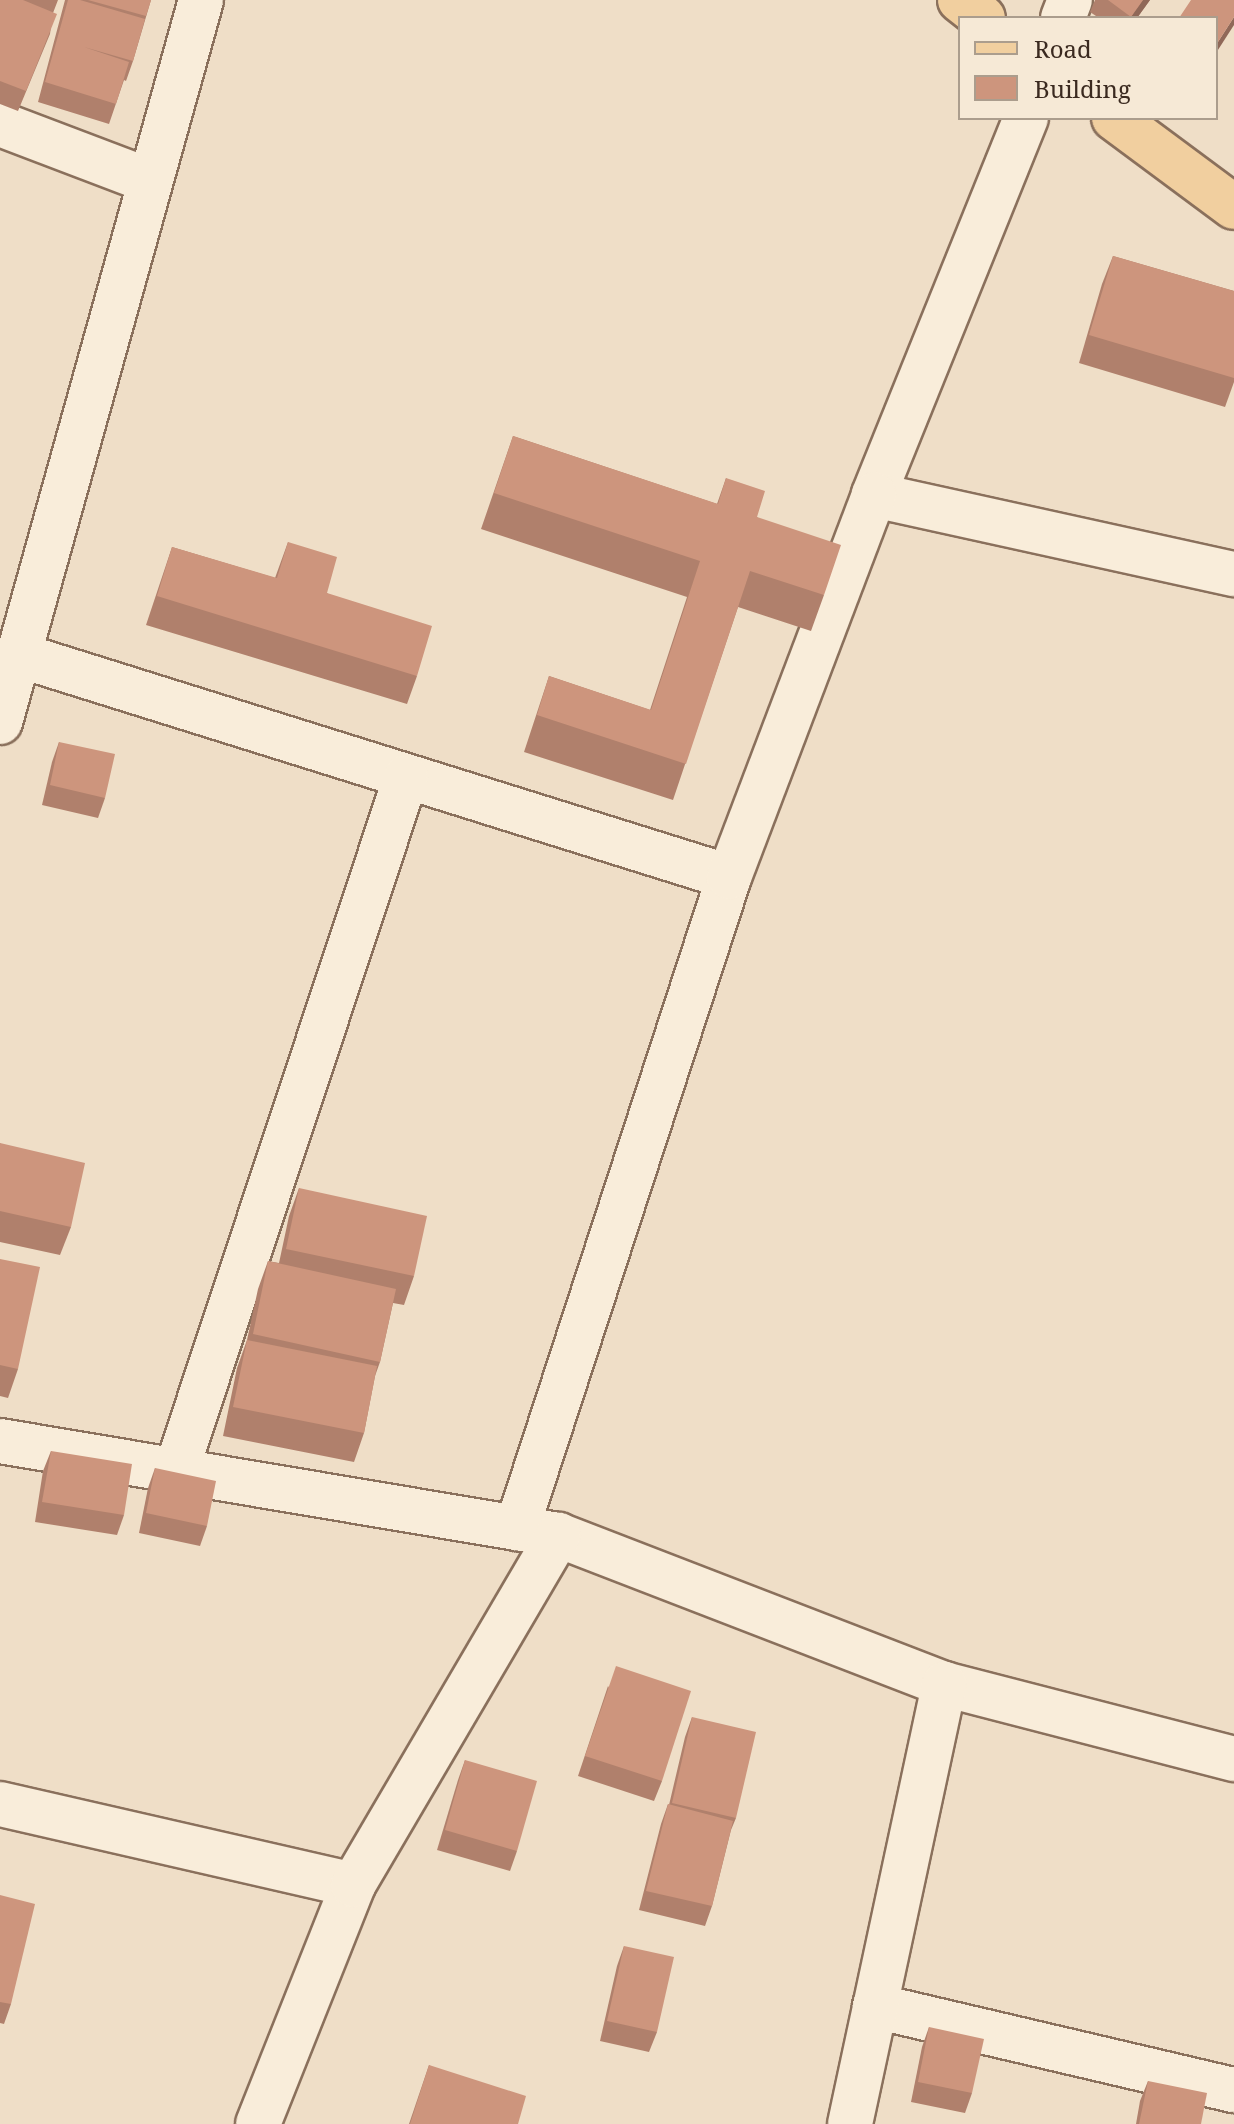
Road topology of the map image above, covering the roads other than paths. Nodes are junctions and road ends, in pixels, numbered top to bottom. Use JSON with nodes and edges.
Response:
{"nodes":[{"id":1,"x":201,"y":0,"type":"edge"},
{"id":2,"x":960,"y":0,"type":"edge"},
{"id":3,"x":980,"y":16,"type":"edge"},
{"id":4,"x":1025,"y":120,"type":"edge"},
{"id":5,"x":1117,"y":120,"type":"edge"},
{"id":6,"x":0,"y":124,"type":"edge"},
{"id":7,"x":150,"y":181,"type":"junction"},
{"id":8,"x":1234,"y":207,"type":"edge"},
{"id":9,"x":874,"y":495,"type":"junction"},
{"id":10,"x":1234,"y":574,"type":"edge"},
{"id":11,"x":16,"y":626,"type":"edge"},
{"id":12,"x":0,"y":722,"type":"edge"},
{"id":13,"x":406,"y":777,"type":"junction"},
{"id":14,"x":729,"y":877,"type":"junction"},
{"id":15,"x":0,"y":1441,"type":"edge"},
{"id":16,"x":176,"y":1471,"type":"junction"},
{"id":17,"x":538,"y":1532,"type":"junction"},
{"id":18,"x":944,"y":1684,"type":"junction"},
{"id":19,"x":1234,"y":1759,"type":"edge"},
{"id":20,"x":0,"y":1804,"type":"edge"},
{"id":21,"x":353,"y":1885,"type":"junction"},
{"id":22,"x":875,"y":2006,"type":"junction"},
{"id":23,"x":1234,"y":2090,"type":"edge"},
{"id":24,"x":258,"y":2124,"type":"edge"},
{"id":25,"x":850,"y":2124,"type":"edge"}],
"edges":[{"from":1,"to":7,"type":"street"},
{"from":2,"to":3,"type":"main road"},
{"from":4,"to":9,"type":"street"},
{"from":5,"to":8,"type":"main road"},
{"from":6,"to":7,"type":"street"},
{"from":7,"to":11,"type":"street"},
{"from":9,"to":10,"type":"street"},
{"from":9,"to":14,"type":"street"},
{"from":11,"to":12,"type":"street"},
{"from":11,"to":13,"type":"street"},
{"from":13,"to":14,"type":"street"},
{"from":13,"to":16,"type":"street"},
{"from":14,"to":17,"type":"street"},
{"from":15,"to":16,"type":"street"},
{"from":16,"to":17,"type":"street"},
{"from":17,"to":18,"type":"street"},
{"from":17,"to":21,"type":"street"},
{"from":18,"to":19,"type":"street"},
{"from":18,"to":22,"type":"street"},
{"from":20,"to":21,"type":"street"},
{"from":21,"to":24,"type":"street"},
{"from":22,"to":23,"type":"street"},
{"from":22,"to":25,"type":"street"}]}
